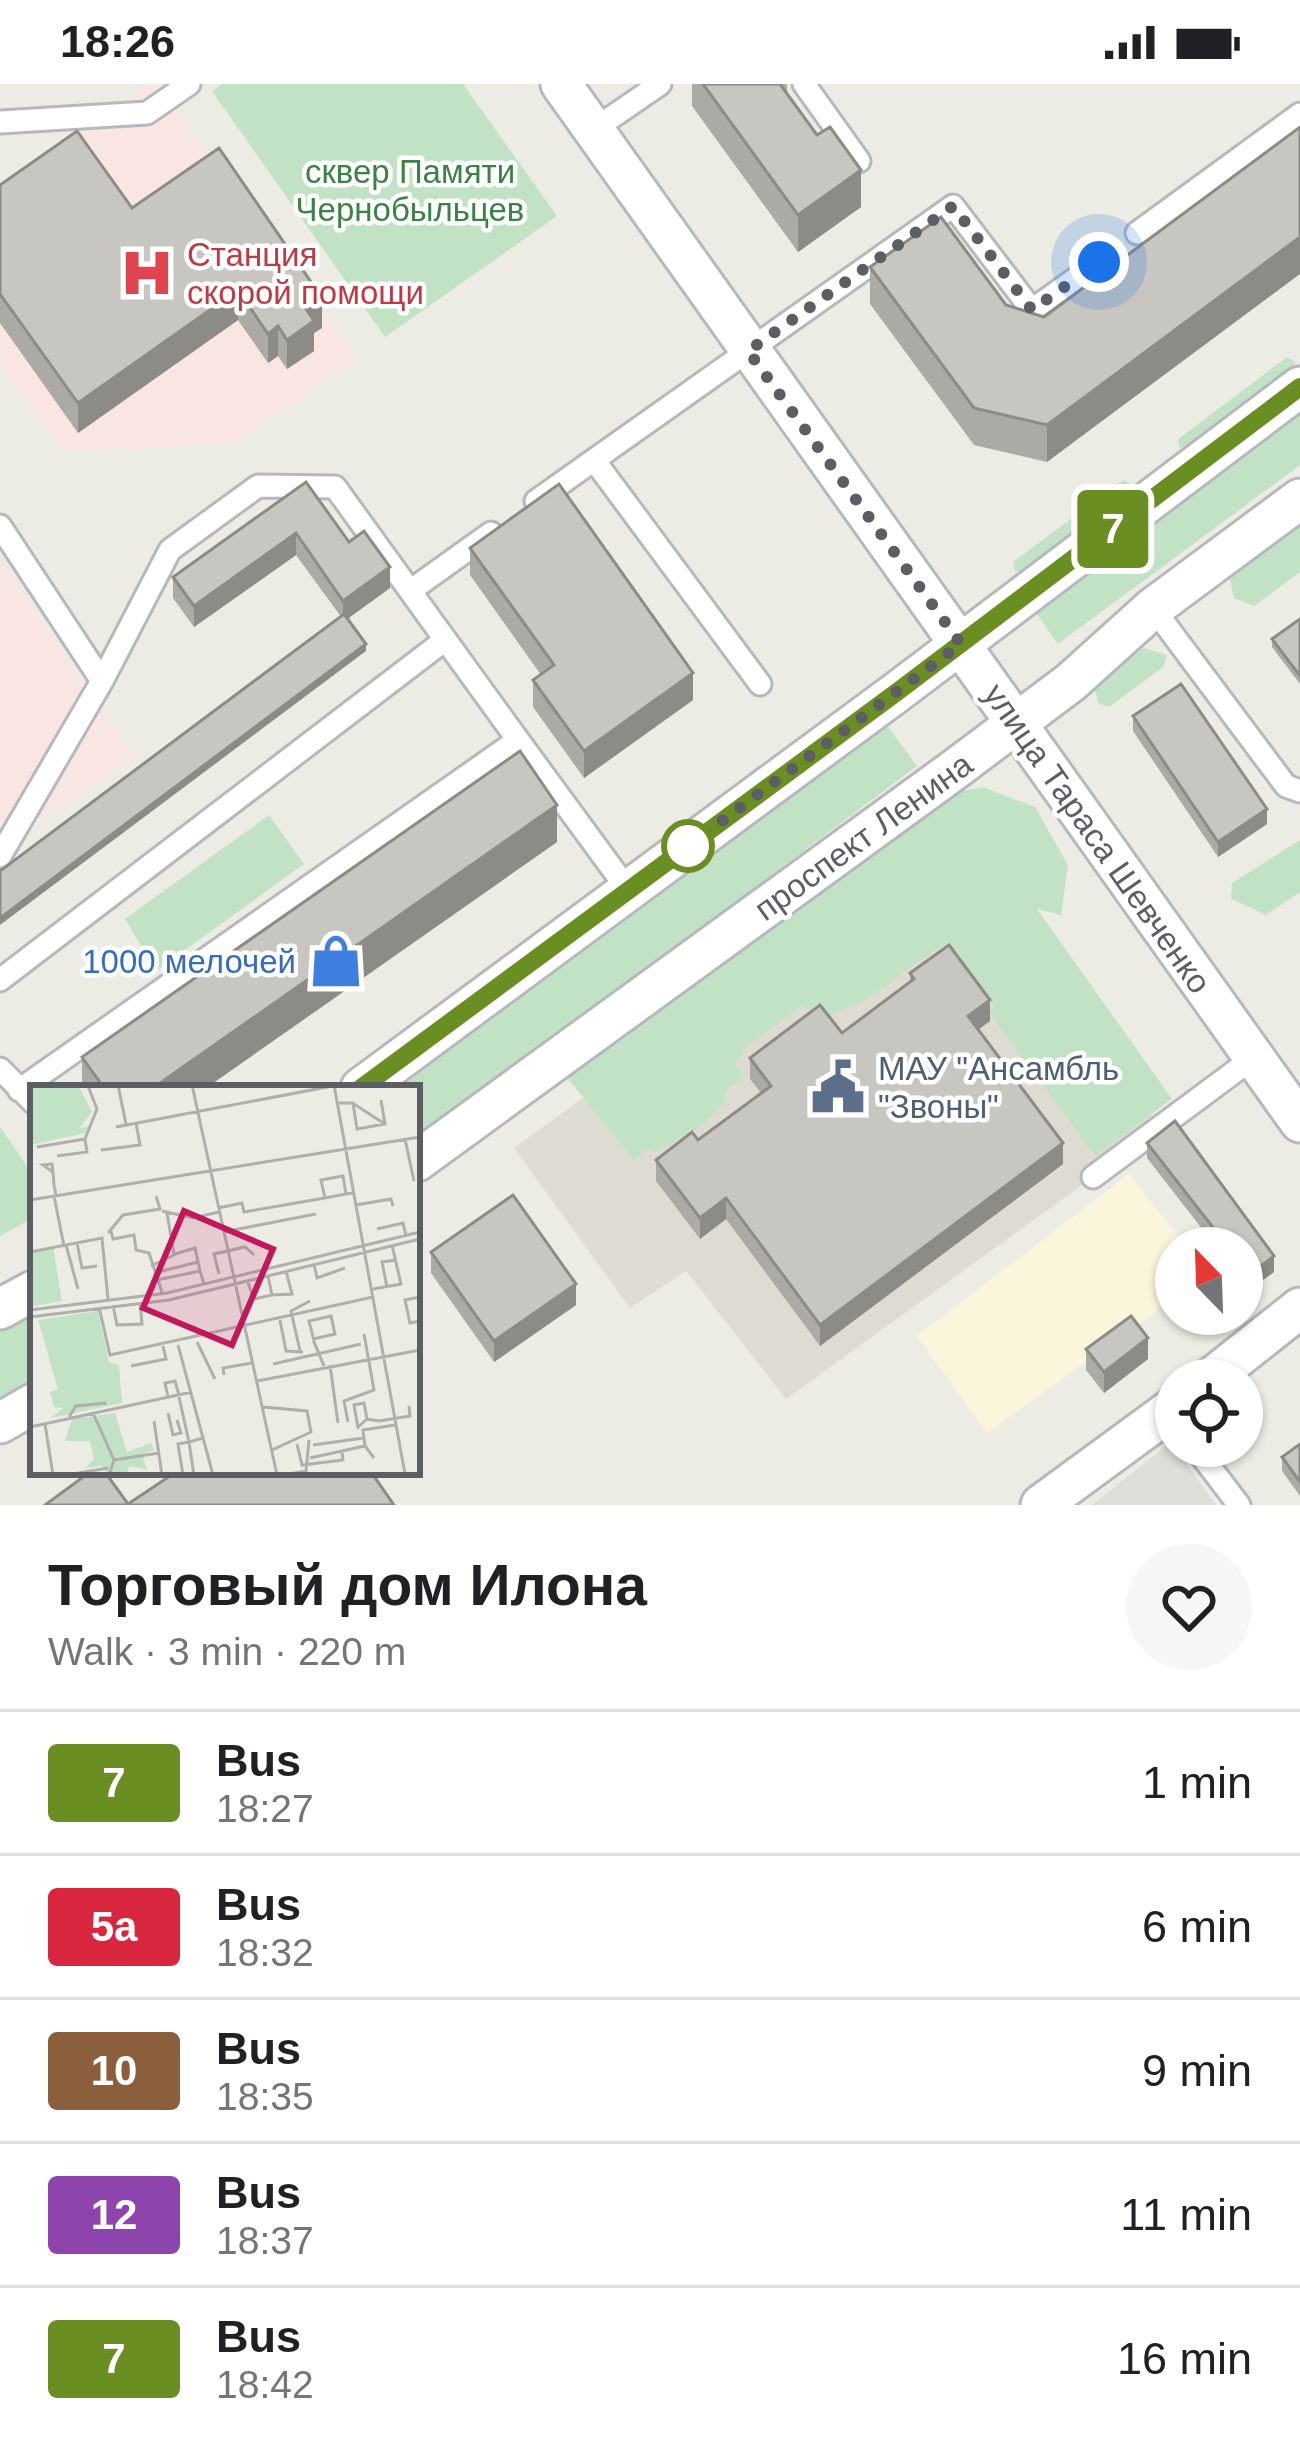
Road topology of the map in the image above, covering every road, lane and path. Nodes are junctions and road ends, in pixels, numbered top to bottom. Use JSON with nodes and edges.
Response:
{"nodes":[{"id":1,"x":189,"y":84,"type":"edge"},
{"id":2,"x":561,"y":84,"type":"edge"},
{"id":3,"x":660,"y":84,"type":"edge"},
{"id":4,"x":804,"y":84,"type":"edge"},
{"id":5,"x":1300,"y":114,"type":"edge"},
{"id":6,"x":0,"y":122,"type":"edge"},
{"id":7,"x":593,"y":130,"type":"junction"},
{"id":8,"x":859,"y":161,"type":"edge"},
{"id":9,"x":1137,"y":233,"type":"dead end"},
{"id":10,"x":1099,"y":262,"type":"dead end"},
{"id":11,"x":748,"y":351,"type":"junction"},
{"id":12,"x":1300,"y":387,"type":"edge"},
{"id":13,"x":594,"y":460,"type":"junction"},
{"id":14,"x":1300,"y":500,"type":"edge"},
{"id":15,"x":0,"y":526,"type":"edge"},
{"id":16,"x":410,"y":591,"type":"junction"},
{"id":17,"x":1153,"y":608,"type":"junction"},
{"id":18,"x":445,"y":640,"type":"junction"},
{"id":19,"x":961,"y":644,"type":"junction"},
{"id":20,"x":102,"y":681,"type":"junction"},
{"id":21,"x":760,"y":684,"type":"dead end"},
{"id":22,"x":1017,"y":722,"type":"junction"},
{"id":23,"x":518,"y":740,"type":"junction"},
{"id":24,"x":1300,"y":790,"type":"edge"},
{"id":25,"x":2,"y":851,"type":"edge"},
{"id":26,"x":628,"y":890,"type":"junction"},
{"id":27,"x":0,"y":980,"type":"edge"},
{"id":28,"x":1253,"y":1058,"type":"junction"},
{"id":29,"x":0,"y":1069,"type":"edge"},
{"id":30,"x":41,"y":1085,"type":"edge"},
{"id":31,"x":365,"y":1085,"type":"edge"},
{"id":32,"x":26,"y":1096,"type":"edge"},
{"id":33,"x":1300,"y":1123,"type":"edge"},
{"id":34,"x":420,"y":1159,"type":"edge"},
{"id":35,"x":1093,"y":1177,"type":"dead end"},
{"id":36,"x":30,"y":1293,"type":"edge"},
{"id":37,"x":1300,"y":1308,"type":"edge"},
{"id":38,"x":0,"y":1309,"type":"edge"},
{"id":39,"x":1236,"y":1359,"type":"edge"},
{"id":40,"x":30,"y":1407,"type":"edge"},
{"id":41,"x":0,"y":1423,"type":"edge"},
{"id":42,"x":1155,"y":1426,"type":"edge"},
{"id":43,"x":1210,"y":1467,"type":"edge"},
{"id":44,"x":1041,"y":1505,"type":"edge"},
{"id":45,"x":1239,"y":1505,"type":"edge"}],
"edges":[{"from":1,"to":6,"type":"lane"},
{"from":2,"to":7,"type":"street","name":"улица Тараса Шевченко"},
{"from":3,"to":7,"type":"lane"},
{"from":4,"to":8,"type":"lane"},
{"from":5,"to":9,"type":"lane"},
{"from":7,"to":11,"type":"street","name":"улица Тараса Шевченко"},
{"from":10,"to":11,"type":"lane"},
{"from":11,"to":13,"type":"lane"},
{"from":11,"to":19,"type":"street","name":"улица Тараса Шевченко"},
{"from":12,"to":19,"type":"street"},
{"from":13,"to":16,"type":"lane"},
{"from":13,"to":21,"type":"lane"},
{"from":14,"to":17,"type":"street","name":"проспект Ленина"},
{"from":15,"to":20,"type":"lane"},
{"from":16,"to":18,"type":"lane"},
{"from":16,"to":20,"type":"lane"},
{"from":17,"to":22,"type":"street","name":"проспект Ленина"},
{"from":17,"to":24,"type":"lane"},
{"from":18,"to":23,"type":"lane"},
{"from":18,"to":27,"type":"lane"},
{"from":19,"to":22,"type":"street","name":"улица Тараса Шевченко"},
{"from":19,"to":26,"type":"street"},
{"from":20,"to":25,"type":"lane"},
{"from":22,"to":28,"type":"street","name":"улица Тараса Шевченко"},
{"from":22,"to":34,"type":"street","name":"проспект Ленина"},
{"from":23,"to":26,"type":"lane"},
{"from":23,"to":30,"type":"lane"},
{"from":26,"to":31,"type":"street"},
{"from":28,"to":33,"type":"street","name":"улица Тараса Шевченко"},
{"from":28,"to":35,"type":"lane"},
{"from":29,"to":32,"type":"lane"},
{"from":36,"to":38,"type":"street"},
{"from":37,"to":39,"type":"street"},
{"from":40,"to":41,"type":"street"},
{"from":42,"to":44,"type":"street"},
{"from":43,"to":45,"type":"lane"}]}
